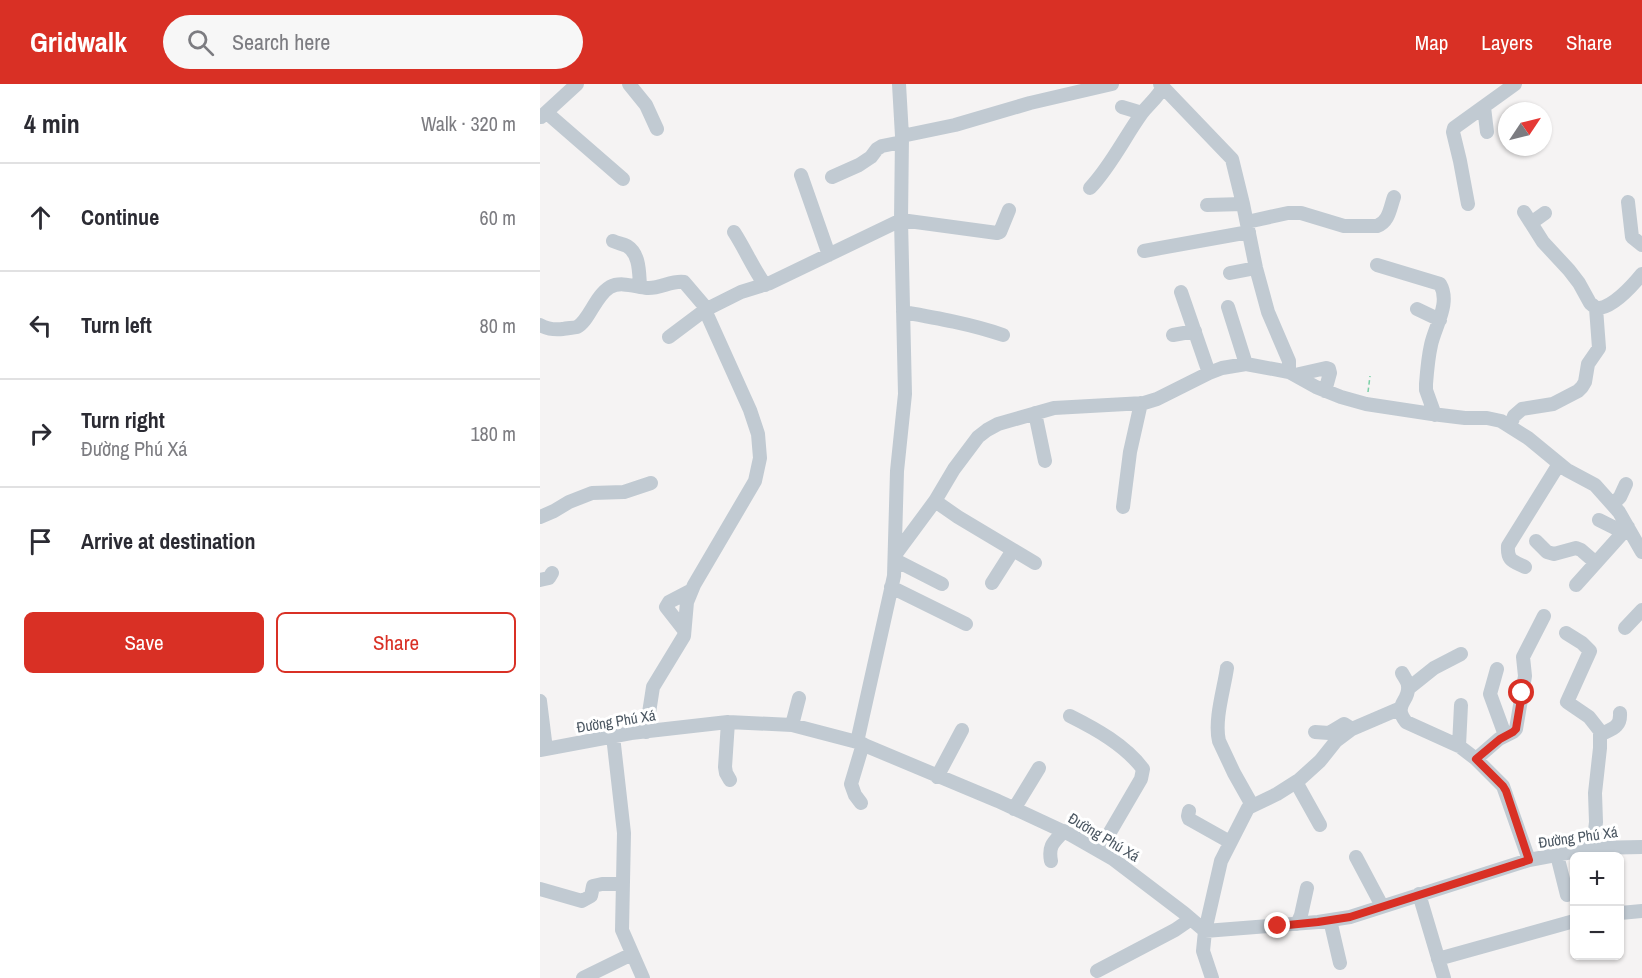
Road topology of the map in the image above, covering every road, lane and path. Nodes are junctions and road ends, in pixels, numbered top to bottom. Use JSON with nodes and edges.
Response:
{"nodes":[{"id":1,"x":577,"y":84,"type":"edge"},
{"id":2,"x":629,"y":84,"type":"edge"},
{"id":3,"x":899,"y":84,"type":"edge"},
{"id":4,"x":1112,"y":84,"type":"edge"},
{"id":5,"x":1515,"y":84,"type":"edge"},
{"id":6,"x":1167,"y":86,"type":"edge"},
{"id":7,"x":1122,"y":107,"type":"dead end"},
{"id":8,"x":1484,"y":107,"type":"junction"},
{"id":9,"x":1143,"y":113,"type":"junction"},
{"id":10,"x":543,"y":115,"type":"edge"},
{"id":11,"x":657,"y":129,"type":"dead end"},
{"id":12,"x":1488,"y":132,"type":"dead end"},
{"id":13,"x":902,"y":139,"type":"junction"},
{"id":14,"x":801,"y":175,"type":"dead end"},
{"id":15,"x":832,"y":177,"type":"dead end"},
{"id":16,"x":623,"y":178,"type":"dead end"},
{"id":17,"x":1090,"y":188,"type":"dead end"},
{"id":18,"x":1394,"y":197,"type":"dead end"},
{"id":19,"x":1628,"y":202,"type":"dead end"},
{"id":20,"x":1243,"y":204,"type":"junction"},
{"id":21,"x":1468,"y":204,"type":"dead end"},
{"id":22,"x":1207,"y":206,"type":"dead end"},
{"id":23,"x":1009,"y":210,"type":"dead end"},
{"id":24,"x":1545,"y":213,"type":"dead end"},
{"id":25,"x":901,"y":220,"type":"junction"},
{"id":26,"x":1248,"y":227,"type":"junction"},
{"id":27,"x":734,"y":231,"type":"dead end"},
{"id":28,"x":613,"y":241,"type":"dead end"},
{"id":29,"x":1642,"y":245,"type":"edge"},
{"id":30,"x":1144,"y":251,"type":"dead end"},
{"id":31,"x":829,"y":255,"type":"junction"},
{"id":32,"x":1377,"y":265,"type":"dead end"},
{"id":33,"x":1256,"y":268,"type":"junction"},
{"id":34,"x":1230,"y":273,"type":"dead end"},
{"id":35,"x":1642,"y":274,"type":"edge"},
{"id":36,"x":765,"y":285,"type":"junction"},
{"id":37,"x":640,"y":286,"type":"junction"},
{"id":38,"x":1181,"y":292,"type":"dead end"},
{"id":39,"x":1228,"y":306,"type":"dead end"},
{"id":40,"x":1596,"y":308,"type":"junction"},
{"id":41,"x":1417,"y":309,"type":"dead end"},
{"id":42,"x":706,"y":310,"type":"junction"},
{"id":43,"x":903,"y":312,"type":"junction"},
{"id":44,"x":1440,"y":320,"type":"junction"},
{"id":45,"x":540,"y":326,"type":"edge"},
{"id":46,"x":1195,"y":331,"type":"junction"},
{"id":47,"x":1173,"y":335,"type":"dead end"},
{"id":48,"x":1003,"y":336,"type":"dead end"},
{"id":49,"x":669,"y":337,"type":"dead end"},
{"id":50,"x":1246,"y":364,"type":"junction"},
{"id":51,"x":1209,"y":373,"type":"junction"},
{"id":52,"x":1292,"y":373,"type":"junction"},
{"id":53,"x":1370,"y":376,"type":"dead end"},
{"id":54,"x":1325,"y":391,"type":"junction"},
{"id":55,"x":1140,"y":403,"type":"junction"},
{"id":56,"x":1366,"y":404,"type":"junction"},
{"id":57,"x":1035,"y":414,"type":"junction"},
{"id":58,"x":1435,"y":415,"type":"junction"},
{"id":59,"x":1510,"y":426,"type":"junction"},
{"id":60,"x":1045,"y":461,"type":"dead end"},
{"id":61,"x":1559,"y":464,"type":"junction"},
{"id":62,"x":651,"y":483,"type":"dead end"},
{"id":63,"x":1626,"y":484,"type":"dead end"},
{"id":64,"x":935,"y":501,"type":"junction"},
{"id":65,"x":1613,"y":504,"type":"junction"},
{"id":66,"x":1123,"y":507,"type":"dead end"},
{"id":67,"x":540,"y":517,"type":"edge"},
{"id":68,"x":1599,"y":520,"type":"dead end"},
{"id":69,"x":1626,"y":529,"type":"junction"},
{"id":70,"x":1536,"y":541,"type":"dead end"},
{"id":71,"x":1013,"y":550,"type":"junction"},
{"id":72,"x":1642,"y":552,"type":"edge"},
{"id":73,"x":895,"y":557,"type":"junction"},
{"id":74,"x":1035,"y":563,"type":"dead end"},
{"id":75,"x":1596,"y":563,"type":"junction"},
{"id":76,"x":1525,"y":567,"type":"dead end"},
{"id":77,"x":992,"y":583,"type":"dead end"},
{"id":78,"x":942,"y":584,"type":"dead end"},
{"id":79,"x":1576,"y":585,"type":"dead end"},
{"id":80,"x":891,"y":587,"type":"junction"},
{"id":81,"x":692,"y":590,"type":"junction"},
{"id":82,"x":1642,"y":610,"type":"edge"},
{"id":83,"x":1544,"y":616,"type":"dead end"},
{"id":84,"x":966,"y":624,"type":"dead end"},
{"id":85,"x":1625,"y":628,"type":"dead end"},
{"id":86,"x":684,"y":630,"type":"junction"},
{"id":87,"x":1566,"y":633,"type":"dead end"},
{"id":88,"x":1461,"y":654,"type":"dead end"},
{"id":89,"x":1227,"y":668,"type":"dead end"},
{"id":90,"x":1497,"y":669,"type":"dead end"},
{"id":91,"x":1402,"y":673,"type":"dead end"},
{"id":92,"x":1409,"y":688,"type":"junction"},
{"id":93,"x":799,"y":698,"type":"dead end"},
{"id":94,"x":540,"y":701,"type":"edge"},
{"id":95,"x":1461,"y":705,"type":"dead end"},
{"id":96,"x":1401,"y":708,"type":"junction"},
{"id":97,"x":1620,"y":712,"type":"dead end"},
{"id":98,"x":1070,"y":716,"type":"dead end"},
{"id":99,"x":728,"y":722,"type":"junction"},
{"id":100,"x":792,"y":725,"type":"junction"},
{"id":101,"x":1352,"y":729,"type":"junction"},
{"id":102,"x":962,"y":730,"type":"dead end"},
{"id":103,"x":646,"y":732,"type":"junction"},
{"id":104,"x":1315,"y":732,"type":"dead end"},
{"id":105,"x":1505,"y":735,"type":"junction"},
{"id":106,"x":1600,"y":735,"type":"junction"},
{"id":107,"x":613,"y":736,"type":"junction"},
{"id":108,"x":860,"y":743,"type":"junction"},
{"id":109,"x":1459,"y":746,"type":"junction"},
{"id":110,"x":543,"y":750,"type":"edge"},
{"id":111,"x":1476,"y":759,"type":"junction"},
{"id":112,"x":1039,"y":768,"type":"dead end"},
{"id":113,"x":937,"y":777,"type":"junction"},
{"id":114,"x":730,"y":780,"type":"dead end"},
{"id":115,"x":1296,"y":782,"type":"junction"},
{"id":116,"x":861,"y":803,"type":"dead end"},
{"id":117,"x":1252,"y":805,"type":"junction"},
{"id":118,"x":1014,"y":809,"type":"junction"},
{"id":119,"x":1189,"y":811,"type":"dead end"},
{"id":120,"x":1320,"y":825,"type":"dead end"},
{"id":121,"x":1064,"y":831,"type":"junction"},
{"id":122,"x":1230,"y":842,"type":"junction"},
{"id":123,"x":1642,"y":847,"type":"edge"},
{"id":124,"x":1593,"y":848,"type":"junction"},
{"id":125,"x":1100,"y":851,"type":"junction"},
{"id":126,"x":1582,"y":852,"type":"edge"},
{"id":127,"x":1570,"y":854,"type":"edge"},
{"id":128,"x":1557,"y":855,"type":"junction"},
{"id":129,"x":1356,"y":856,"type":"dead end"},
{"id":130,"x":1529,"y":860,"type":"junction"},
{"id":131,"x":1052,"y":861,"type":"dead end"},
{"id":132,"x":622,"y":884,"type":"junction"},
{"id":133,"x":1307,"y":888,"type":"dead end"},
{"id":134,"x":540,"y":889,"type":"edge"},
{"id":135,"x":1419,"y":894,"type":"junction"},
{"id":136,"x":1567,"y":895,"type":"dead end"},
{"id":137,"x":1382,"y":906,"type":"junction"},
{"id":138,"x":1642,"y":911,"type":"edge"},
{"id":139,"x":1624,"y":913,"type":"edge"},
{"id":140,"x":1191,"y":919,"type":"junction"},
{"id":141,"x":1330,"y":920,"type":"junction"},
{"id":142,"x":1570,"y":922,"type":"edge"},
{"id":143,"x":1297,"y":924,"type":"junction"},
{"id":144,"x":1205,"y":931,"type":"junction"},
{"id":145,"x":632,"y":954,"type":"junction"},
{"id":146,"x":1438,"y":959,"type":"junction"},
{"id":147,"x":1340,"y":963,"type":"dead end"},
{"id":148,"x":1097,"y":971,"type":"dead end"},
{"id":149,"x":583,"y":978,"type":"edge"},
{"id":150,"x":643,"y":978,"type":"edge"},
{"id":151,"x":1212,"y":978,"type":"edge"},
{"id":152,"x":1444,"y":978,"type":"edge"}],
"edges":[{"from":1,"to":10,"type":"street"},
{"from":2,"to":11,"type":"street"},
{"from":3,"to":13,"type":"street"},
{"from":4,"to":13,"type":"street"},
{"from":5,"to":8,"type":"street"},
{"from":6,"to":9,"type":"street"},
{"from":6,"to":20,"type":"street"},
{"from":7,"to":9,"type":"street"},
{"from":8,"to":12,"type":"street"},
{"from":8,"to":21,"type":"street"},
{"from":9,"to":17,"type":"street"},
{"from":10,"to":16,"type":"street"},
{"from":13,"to":15,"type":"street"},
{"from":13,"to":25,"type":"street"},
{"from":14,"to":31,"type":"street"},
{"from":18,"to":26,"type":"street"},
{"from":19,"to":29,"type":"street"},
{"from":20,"to":22,"type":"street"},
{"from":20,"to":26,"type":"street"},
{"from":23,"to":25,"type":"street"},
{"from":24,"to":40,"type":"street"},
{"from":25,"to":31,"type":"street"},
{"from":25,"to":43,"type":"street"},
{"from":26,"to":30,"type":"street"},
{"from":26,"to":33,"type":"street"},
{"from":27,"to":36,"type":"street"},
{"from":28,"to":37,"type":"street"},
{"from":31,"to":36,"type":"street"},
{"from":32,"to":44,"type":"street"},
{"from":33,"to":34,"type":"street"},
{"from":33,"to":52,"type":"street"},
{"from":35,"to":40,"type":"street"},
{"from":36,"to":42,"type":"street"},
{"from":37,"to":42,"type":"street"},
{"from":37,"to":45,"type":"street"},
{"from":38,"to":46,"type":"street"},
{"from":39,"to":50,"type":"street"},
{"from":40,"to":59,"type":"street"},
{"from":41,"to":44,"type":"street"},
{"from":42,"to":49,"type":"street"},
{"from":42,"to":81,"type":"street"},
{"from":43,"to":48,"type":"street"},
{"from":43,"to":73,"type":"street"},
{"from":44,"to":58,"type":"street"},
{"from":46,"to":47,"type":"street"},
{"from":46,"to":51,"type":"street"},
{"from":50,"to":51,"type":"street"},
{"from":50,"to":52,"type":"street"},
{"from":51,"to":55,"type":"street"},
{"from":52,"to":54,"type":"street"},
{"from":52,"to":54,"type":"street"},
{"from":53,"to":56,"type":"path"},
{"from":54,"to":56,"type":"street"},
{"from":55,"to":57,"type":"street"},
{"from":55,"to":66,"type":"street"},
{"from":56,"to":58,"type":"street"},
{"from":57,"to":60,"type":"street"},
{"from":57,"to":64,"type":"street"},
{"from":58,"to":59,"type":"street"},
{"from":59,"to":61,"type":"street"},
{"from":61,"to":65,"type":"street"},
{"from":61,"to":76,"type":"street"},
{"from":62,"to":67,"type":"street"},
{"from":63,"to":65,"type":"street"},
{"from":64,"to":71,"type":"street"},
{"from":64,"to":73,"type":"street"},
{"from":65,"to":69,"type":"street"},
{"from":68,"to":69,"type":"street"},
{"from":69,"to":72,"type":"street"},
{"from":69,"to":75,"type":"street"},
{"from":70,"to":75,"type":"street"},
{"from":71,"to":74,"type":"street"},
{"from":71,"to":77,"type":"street"},
{"from":73,"to":78,"type":"street"},
{"from":73,"to":80,"type":"street"},
{"from":75,"to":79,"type":"street"},
{"from":80,"to":84,"type":"street"},
{"from":80,"to":108,"type":"street"},
{"from":81,"to":86,"type":"street"},
{"from":81,"to":86,"type":"street"},
{"from":82,"to":85,"type":"street"},
{"from":83,"to":105,"type":"street"},
{"from":86,"to":103,"type":"street"},
{"from":87,"to":106,"type":"street"},
{"from":88,"to":92,"type":"street"},
{"from":89,"to":117,"type":"street"},
{"from":90,"to":105,"type":"street"},
{"from":91,"to":92,"type":"street"},
{"from":92,"to":96,"type":"street"},
{"from":93,"to":100,"type":"street"},
{"from":94,"to":110,"type":"street"},
{"from":95,"to":109,"type":"street"},
{"from":96,"to":101,"type":"street"},
{"from":96,"to":109,"type":"street"},
{"from":97,"to":106,"type":"street"},
{"from":98,"to":125,"type":"street"},
{"from":99,"to":100,"type":"street","name":"Đường Phú Xá"},
{"from":99,"to":103,"type":"street","name":"Đường Phú Xá"},
{"from":99,"to":114,"type":"street"},
{"from":100,"to":108,"type":"street","name":"Đường Phú Xá"},
{"from":101,"to":104,"type":"street"},
{"from":101,"to":115,"type":"street"},
{"from":102,"to":113,"type":"street"},
{"from":103,"to":107,"type":"street","name":"Đường Phú Xá"},
{"from":105,"to":111,"type":"street"},
{"from":106,"to":124,"type":"street"},
{"from":107,"to":110,"type":"street","name":"Đường Phú Xá"},
{"from":107,"to":132,"type":"street"},
{"from":108,"to":113,"type":"street","name":"Đường Phú Xá"},
{"from":108,"to":116,"type":"street"},
{"from":109,"to":111,"type":"street"},
{"from":111,"to":130,"type":"street"},
{"from":112,"to":118,"type":"street"},
{"from":113,"to":118,"type":"street","name":"Đường Phú Xá"},
{"from":115,"to":117,"type":"street"},
{"from":115,"to":120,"type":"street"},
{"from":117,"to":122,"type":"street"},
{"from":118,"to":121,"type":"street","name":"Đường Phú Xá"},
{"from":119,"to":122,"type":"street"},
{"from":121,"to":125,"type":"street","name":"Đường Phú Xá"},
{"from":121,"to":131,"type":"street"},
{"from":122,"to":144,"type":"street"},
{"from":123,"to":124,"type":"street","name":"Đường Phú Xá"},
{"from":124,"to":126,"type":"street","name":"Đường Phú Xá"},
{"from":125,"to":140,"type":"street","name":"Đường Phú Xá"},
{"from":127,"to":128,"type":"street","name":"Đường Phú Xá"},
{"from":128,"to":130,"type":"street","name":"Đường Phú Xá"},
{"from":128,"to":136,"type":"street"},
{"from":129,"to":137,"type":"street"},
{"from":130,"to":135,"type":"street","name":"Đường Phú Xá"},
{"from":132,"to":134,"type":"street"},
{"from":132,"to":145,"type":"street"},
{"from":133,"to":143,"type":"street"},
{"from":135,"to":137,"type":"street","name":"Đường Phú Xá"},
{"from":135,"to":146,"type":"street"},
{"from":137,"to":141,"type":"street","name":"Đường Phú Xá"},
{"from":138,"to":139,"type":"street"},
{"from":140,"to":144,"type":"street","name":"Đường Phú Xá"},
{"from":140,"to":148,"type":"street"},
{"from":141,"to":143,"type":"street","name":"Đường Phú Xá"},
{"from":141,"to":147,"type":"street"},
{"from":142,"to":146,"type":"street"},
{"from":143,"to":144,"type":"street","name":"Đường Phú Xá"},
{"from":144,"to":151,"type":"street"},
{"from":145,"to":149,"type":"street"},
{"from":145,"to":150,"type":"street"},
{"from":146,"to":152,"type":"street"}]}
